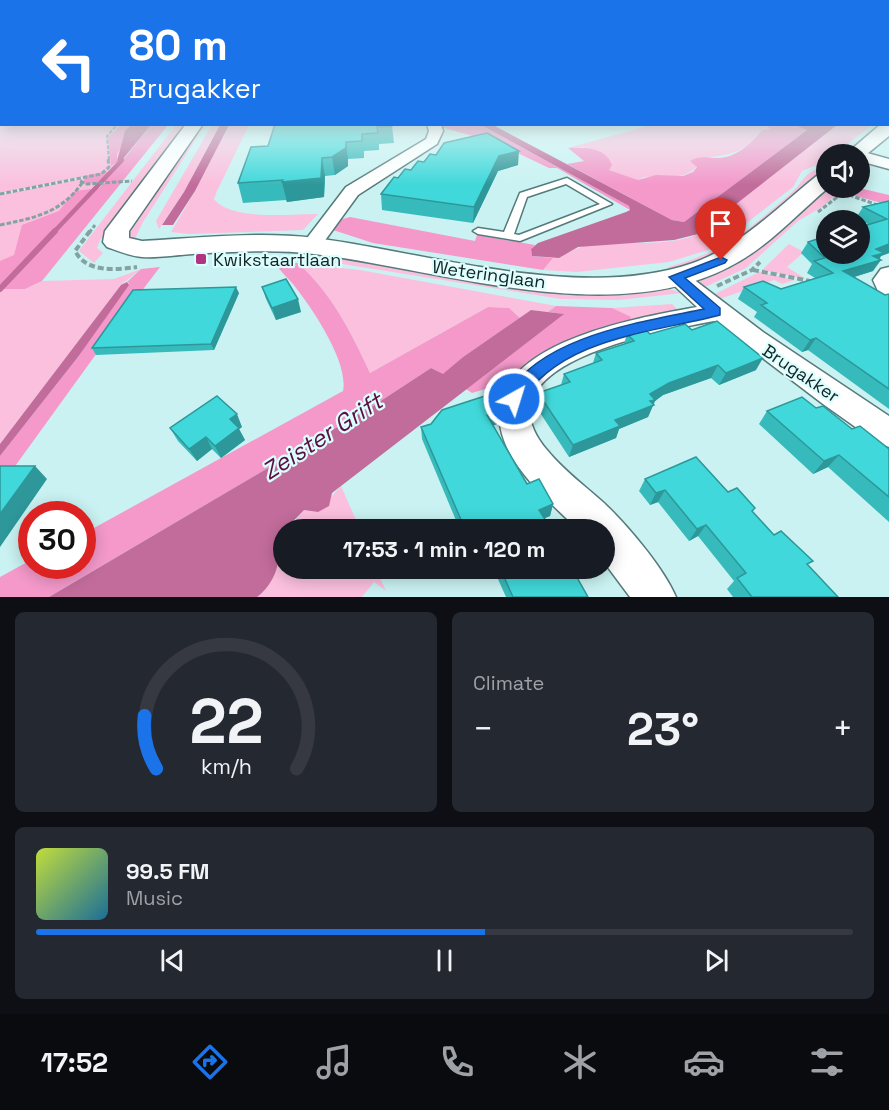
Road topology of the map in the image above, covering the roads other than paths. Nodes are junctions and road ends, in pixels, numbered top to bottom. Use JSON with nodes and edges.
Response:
{"nodes":[{"id":1,"x":191,"y":129,"type":"edge"},
{"id":2,"x":435,"y":129,"type":"edge"},
{"id":3,"x":887,"y":129,"type":"edge"},
{"id":4,"x":868,"y":144,"type":"edge"},
{"id":5,"x":870,"y":159,"type":"edge"},
{"id":6,"x":889,"y":164,"type":"edge"},
{"id":7,"x":816,"y":186,"type":"edge"},
{"id":8,"x":478,"y":231,"type":"dead end"},
{"id":9,"x":508,"y":236,"type":"junction"},
{"id":10,"x":311,"y":246,"type":"junction"},
{"id":11,"x":889,"y":274,"type":"edge"},
{"id":12,"x":675,"y":277,"type":"junction"},
{"id":13,"x":889,"y":293,"type":"edge"},
{"id":14,"x":716,"y":312,"type":"junction"},
{"id":15,"x":889,"y":433,"type":"edge"},
{"id":16,"x":593,"y":519,"type":"edge"},
{"id":17,"x":615,"y":544,"type":"edge"},
{"id":18,"x":655,"y":597,"type":"edge"}],
"edges":[{"from":1,"to":10,"type":"street","name":"Weteringlaan"},
{"from":2,"to":10,"type":"street"},
{"from":3,"to":4,"type":"street"},
{"from":5,"to":6,"type":"street"},
{"from":7,"to":12,"type":"street","name":"Weteringlaan"},
{"from":8,"to":9,"type":"lane"},
{"from":9,"to":9,"type":"lane"},
{"from":10,"to":12,"type":"street","name":"Weteringlaan"},
{"from":11,"to":13,"type":"street"},
{"from":12,"to":14,"type":"street","name":"Brugakker"},
{"from":14,"to":15,"type":"street","name":"Brugakker"},
{"from":14,"to":16,"type":"street"},
{"from":17,"to":18,"type":"street"}]}
